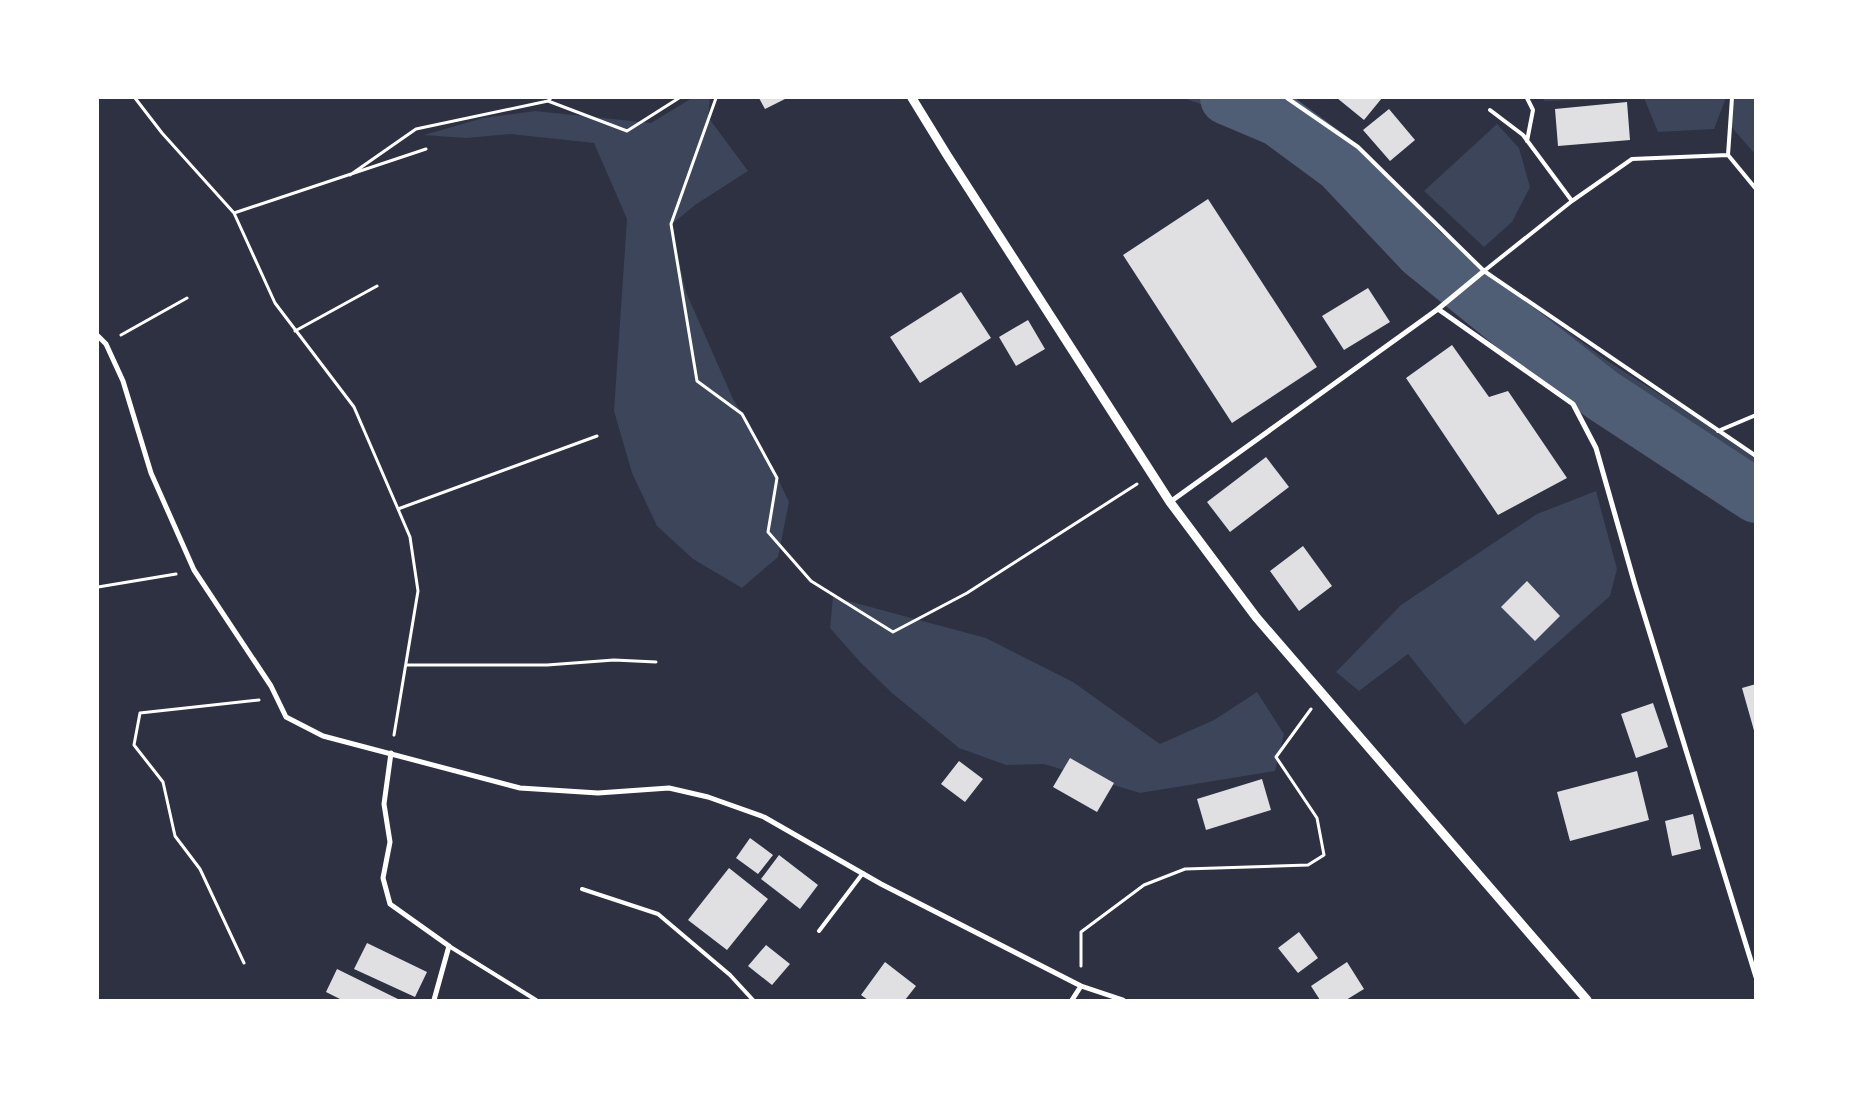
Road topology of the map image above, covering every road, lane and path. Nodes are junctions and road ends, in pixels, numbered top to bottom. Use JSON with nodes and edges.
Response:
{"nodes":[{"id":1,"x":135,"y":98,"type":"edge"},
{"id":2,"x":551,"y":98,"type":"edge"},
{"id":3,"x":679,"y":98,"type":"edge"},
{"id":4,"x":716,"y":98,"type":"edge"},
{"id":5,"x":912,"y":98,"type":"edge"},
{"id":6,"x":1287,"y":98,"type":"edge"},
{"id":7,"x":1527,"y":98,"type":"edge"},
{"id":8,"x":1732,"y":98,"type":"edge"},
{"id":9,"x":548,"y":101,"type":"junction"},
{"id":10,"x":1490,"y":110,"type":"dead end"},
{"id":11,"x":1527,"y":142,"type":"junction"},
{"id":12,"x":426,"y":150,"type":"dead end"},
{"id":13,"x":1728,"y":155,"type":"junction"},
{"id":14,"x":350,"y":175,"type":"junction"},
{"id":15,"x":1756,"y":189,"type":"edge"},
{"id":16,"x":1572,"y":201,"type":"junction"},
{"id":17,"x":234,"y":213,"type":"junction"},
{"id":18,"x":1484,"y":271,"type":"junction"},
{"id":19,"x":377,"y":286,"type":"dead end"},
{"id":20,"x":187,"y":298,"type":"dead end"},
{"id":21,"x":1438,"y":309,"type":"junction"},
{"id":22,"x":295,"y":331,"type":"junction"},
{"id":23,"x":98,"y":336,"type":"edge"},
{"id":24,"x":106,"y":344,"type":"junction"},
{"id":25,"x":1756,"y":415,"type":"edge"},
{"id":26,"x":1718,"y":431,"type":"junction"},
{"id":27,"x":597,"y":436,"type":"dead end"},
{"id":28,"x":1756,"y":456,"type":"edge"},
{"id":29,"x":1152,"y":474,"type":"junction"},
{"id":30,"x":1170,"y":502,"type":"junction"},
{"id":31,"x":398,"y":508,"type":"junction"},
{"id":32,"x":194,"y":570,"type":"junction"},
{"id":33,"x":98,"y":588,"type":"edge"},
{"id":34,"x":656,"y":662,"type":"dead end"},
{"id":35,"x":406,"y":665,"type":"junction"},
{"id":36,"x":1322,"y":693,"type":"junction"},
{"id":37,"x":277,"y":698,"type":"junction"},
{"id":38,"x":391,"y":753,"type":"junction"},
{"id":39,"x":863,"y":873,"type":"junction"},
{"id":40,"x":582,"y":889,"type":"dead end"},
{"id":41,"x":819,"y":931,"type":"dead end"},
{"id":42,"x":449,"y":946,"type":"junction"},
{"id":43,"x":244,"y":963,"type":"dead end"},
{"id":44,"x":1756,"y":976,"type":"edge"},
{"id":45,"x":1081,"y":986,"type":"junction"},
{"id":46,"x":434,"y":1000,"type":"edge"},
{"id":47,"x":536,"y":1000,"type":"edge"},
{"id":48,"x":753,"y":1000,"type":"edge"},
{"id":49,"x":1072,"y":1000,"type":"edge"},
{"id":50,"x":1123,"y":1000,"type":"edge"},
{"id":51,"x":1587,"y":1000,"type":"edge"}],
"edges":[{"from":1,"to":17,"type":"path"},
{"from":2,"to":9,"type":"path"},
{"from":3,"to":9,"type":"path"},
{"from":4,"to":29,"type":"path"},
{"from":5,"to":29,"type":"street"},
{"from":6,"to":18,"type":"lane"},
{"from":7,"to":11,"type":"lane"},
{"from":8,"to":13,"type":"lane"},
{"from":9,"to":14,"type":"path"},
{"from":10,"to":11,"type":"lane"},
{"from":11,"to":16,"type":"lane"},
{"from":12,"to":14,"type":"path"},
{"from":13,"to":15,"type":"lane"},
{"from":13,"to":16,"type":"lane"},
{"from":14,"to":17,"type":"path"},
{"from":16,"to":18,"type":"lane"},
{"from":17,"to":22,"type":"path"},
{"from":18,"to":21,"type":"street"},
{"from":18,"to":26,"type":"lane"},
{"from":19,"to":22,"type":"path"},
{"from":20,"to":24,"type":"path"},
{"from":21,"to":30,"type":"street"},
{"from":21,"to":44,"type":"street"},
{"from":22,"to":31,"type":"path"},
{"from":23,"to":24,"type":"street"},
{"from":24,"to":32,"type":"street"},
{"from":25,"to":26,"type":"lane"},
{"from":26,"to":28,"type":"lane"},
{"from":27,"to":31,"type":"path"},
{"from":29,"to":30,"type":"street"},
{"from":30,"to":36,"type":"street"},
{"from":31,"to":35,"type":"path"},
{"from":32,"to":33,"type":"path"},
{"from":32,"to":37,"type":"street"},
{"from":34,"to":35,"type":"path"},
{"from":35,"to":38,"type":"path"},
{"from":36,"to":45,"type":"path"},
{"from":36,"to":51,"type":"street"},
{"from":37,"to":38,"type":"street"},
{"from":37,"to":43,"type":"path"},
{"from":38,"to":39,"type":"street"},
{"from":38,"to":42,"type":"street"},
{"from":39,"to":41,"type":"lane"},
{"from":39,"to":45,"type":"street"},
{"from":40,"to":48,"type":"lane"},
{"from":42,"to":46,"type":"street"},
{"from":42,"to":47,"type":"lane"},
{"from":45,"to":49,"type":"street"},
{"from":45,"to":50,"type":"street"}]}
